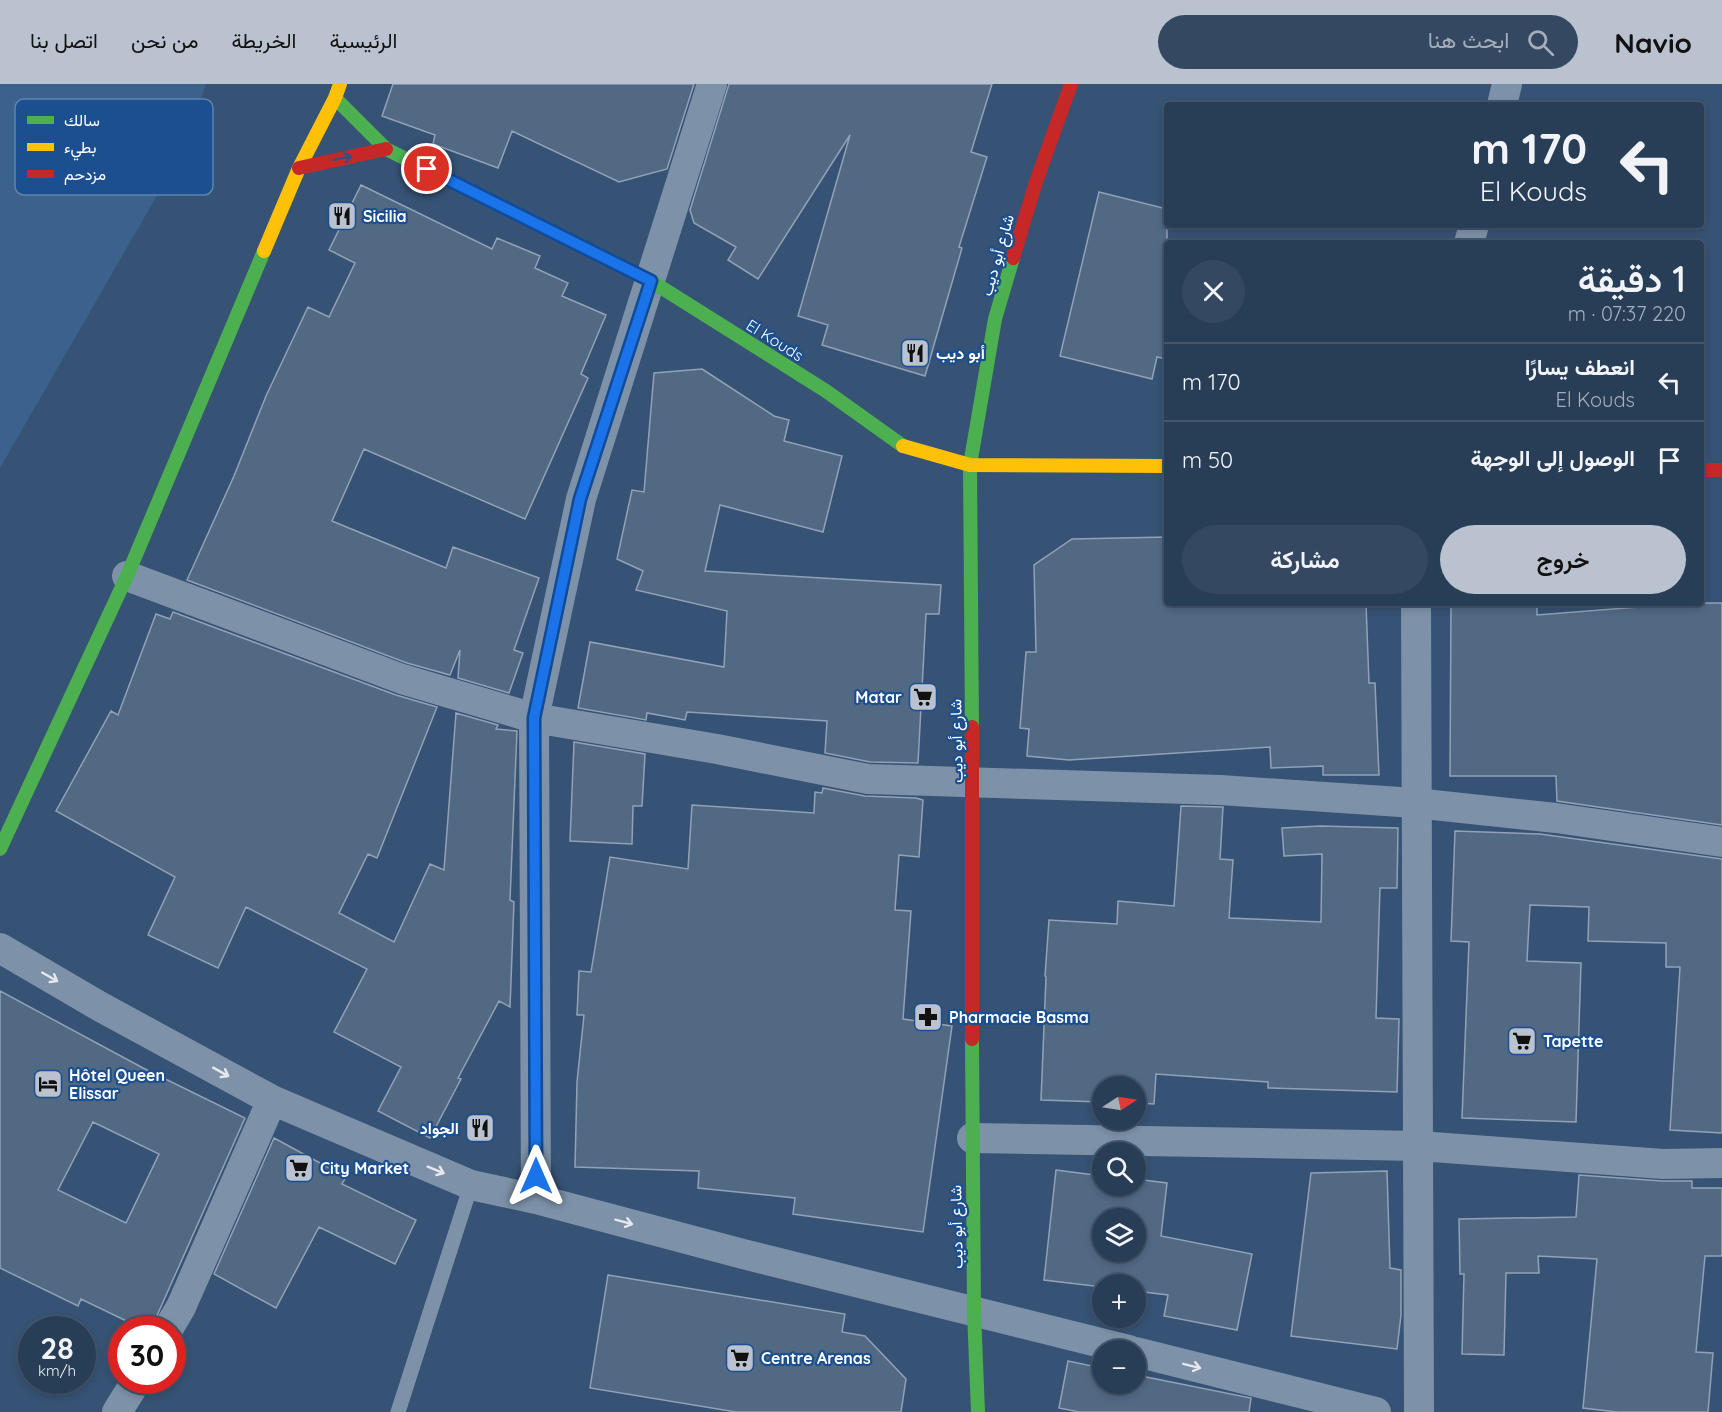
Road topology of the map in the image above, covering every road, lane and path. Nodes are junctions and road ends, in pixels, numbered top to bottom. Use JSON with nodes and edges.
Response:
{"nodes":[{"id":1,"x":340,"y":84,"type":"edge"},
{"id":2,"x":712,"y":84,"type":"edge"},
{"id":3,"x":1071,"y":84,"type":"edge"},
{"id":4,"x":1507,"y":84,"type":"edge"},
{"id":5,"x":335,"y":98,"type":"junction"},
{"id":6,"x":1503,"y":102,"type":"edge"},
{"id":7,"x":387,"y":149,"type":"junction"},
{"id":8,"x":299,"y":168,"type":"junction"},
{"id":9,"x":651,"y":281,"type":"junction"},
{"id":10,"x":970,"y":465,"type":"junction"},
{"id":11,"x":1164,"y":466,"type":"edge"},
{"id":12,"x":1704,"y":470,"type":"edge"},
{"id":13,"x":1722,"y":470,"type":"edge"},
{"id":14,"x":127,"y":576,"type":"junction"},
{"id":15,"x":1416,"y":606,"type":"edge"},
{"id":16,"x":534,"y":718,"type":"junction"},
{"id":17,"x":973,"y":784,"type":"junction"},
{"id":18,"x":1415,"y":803,"type":"junction"},
{"id":19,"x":1722,"y":842,"type":"edge"},
{"id":20,"x":0,"y":849,"type":"edge"},
{"id":21,"x":0,"y":948,"type":"edge"},
{"id":22,"x":272,"y":1100,"type":"junction"},
{"id":23,"x":972,"y":1138,"type":"junction"},
{"id":24,"x":1419,"y":1146,"type":"junction"},
{"id":25,"x":1722,"y":1163,"type":"edge"},
{"id":26,"x":471,"y":1185,"type":"junction"},
{"id":27,"x":536,"y":1199,"type":"junction"},
{"id":28,"x":974,"y":1311,"type":"junction"},
{"id":29,"x":176,"y":1316,"type":"edge"},
{"id":30,"x":1092,"y":1341,"type":"edge"},
{"id":31,"x":1146,"y":1354,"type":"edge"},
{"id":32,"x":128,"y":1394,"type":"edge"},
{"id":33,"x":117,"y":1412,"type":"edge"},
{"id":34,"x":398,"y":1412,"type":"edge"},
{"id":35,"x":978,"y":1412,"type":"edge"},
{"id":36,"x":1377,"y":1412,"type":"edge"},
{"id":37,"x":1419,"y":1412,"type":"edge"}],
"edges":[{"from":1,"to":5,"type":"main road"},
{"from":2,"to":9,"type":"street"},
{"from":3,"to":10,"type":"main road","name":"شارع أبو ديب"},
{"from":4,"to":6,"type":"street"},
{"from":5,"to":7,"type":"main road","name":"El Kouds"},
{"from":5,"to":8,"type":"main road"},
{"from":8,"to":7,"type":"main road","one_way":true},
{"from":7,"to":9,"type":"main road","name":"El Kouds"},
{"from":8,"to":14,"type":"main road"},
{"from":9,"to":10,"type":"main road","name":"El Kouds"},
{"from":9,"to":16,"type":"street"},
{"from":10,"to":11,"type":"main road","name":"El Kouds"},
{"from":10,"to":17,"type":"main road","name":"شارع أبو ديب"},
{"from":12,"to":13,"type":"main road"},
{"from":14,"to":16,"type":"street"},
{"from":14,"to":20,"type":"main road"},
{"from":15,"to":18,"type":"street"},
{"from":16,"to":17,"type":"street"},
{"from":16,"to":27,"type":"street"},
{"from":17,"to":18,"type":"street"},
{"from":17,"to":23,"type":"main road","name":"شارع أبو ديب"},
{"from":18,"to":19,"type":"street"},
{"from":18,"to":24,"type":"street"},
{"from":21,"to":22,"type":"street","one_way":true},
{"from":22,"to":26,"type":"street","one_way":true},
{"from":22,"to":29,"type":"street"},
{"from":23,"to":24,"type":"street"},
{"from":23,"to":28,"type":"main road","name":"شارع أبو ديب"},
{"from":24,"to":25,"type":"street"},
{"from":24,"to":37,"type":"street"},
{"from":26,"to":27,"type":"street"},
{"from":26,"to":34,"type":"lane"},
{"from":27,"to":28,"type":"street","one_way":true},
{"from":28,"to":30,"type":"street"},
{"from":28,"to":35,"type":"main road","name":"شارع أبو ديب"},
{"from":31,"to":36,"type":"street","one_way":true},
{"from":32,"to":33,"type":"street"}]}
